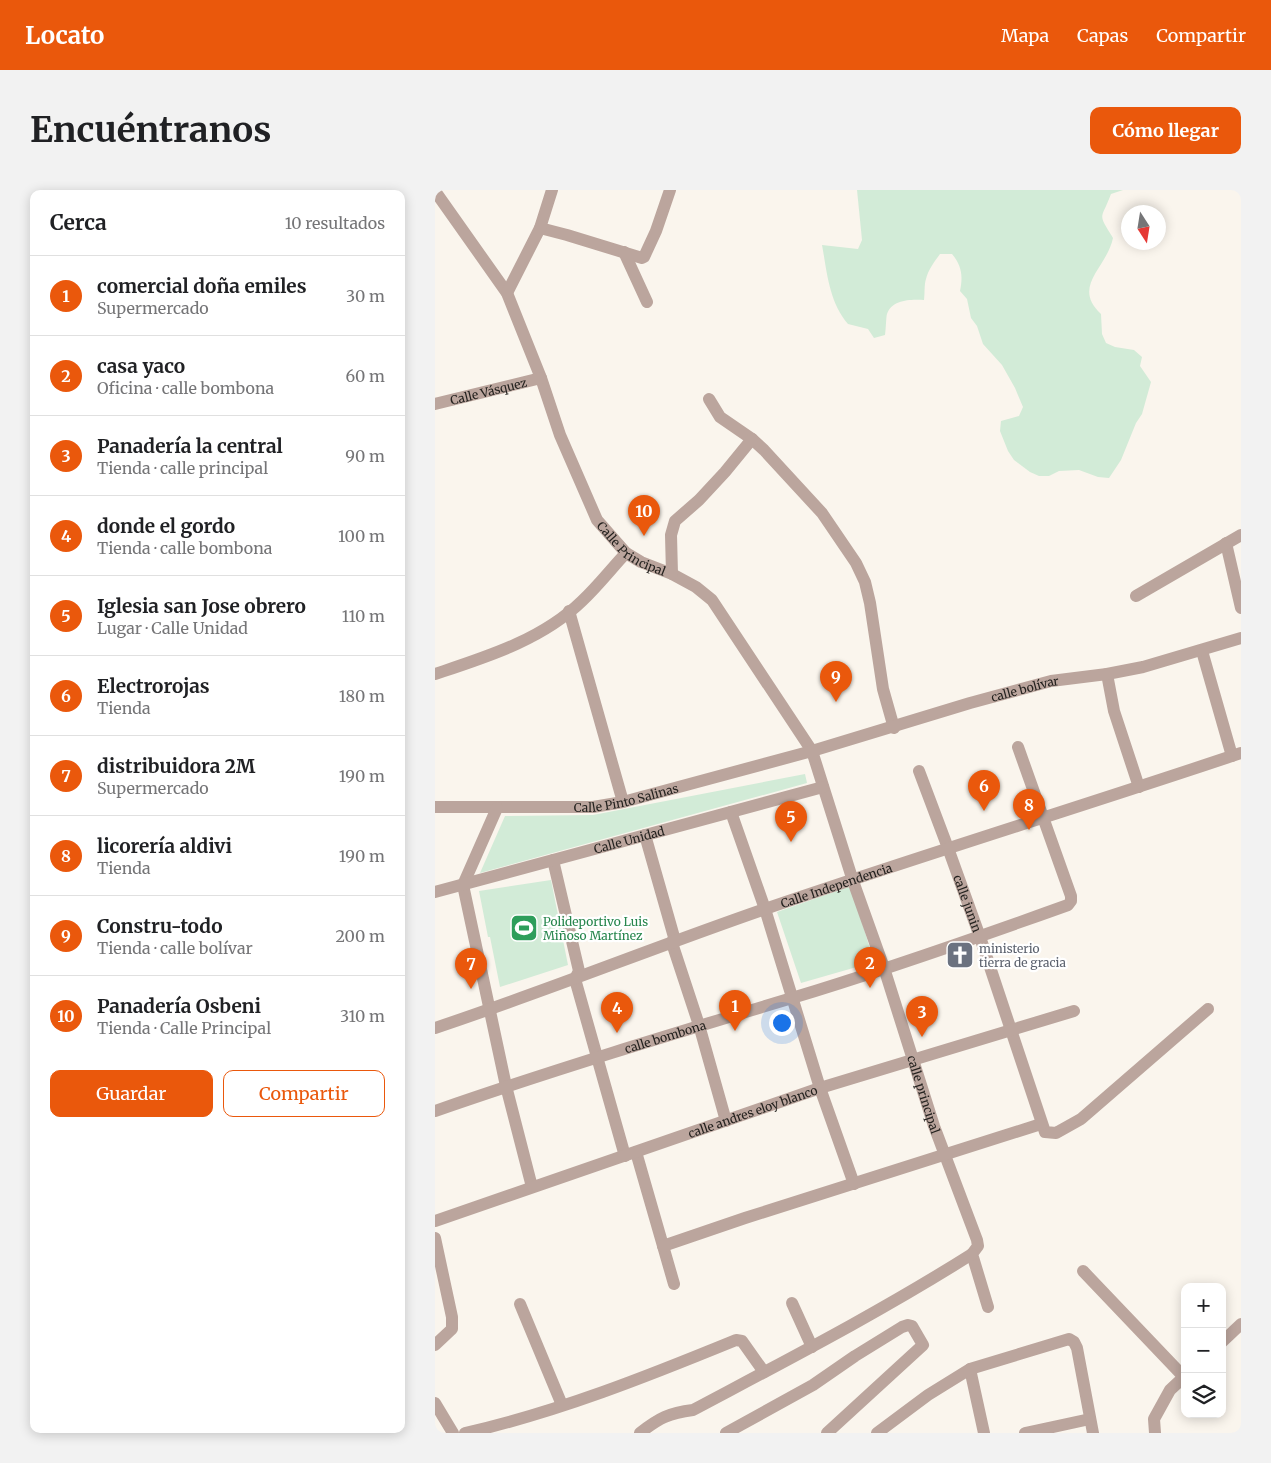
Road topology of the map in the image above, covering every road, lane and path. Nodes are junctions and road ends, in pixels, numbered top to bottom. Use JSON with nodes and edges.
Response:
{"nodes":[{"id":1,"x":552,"y":190,"type":"edge"},
{"id":2,"x":670,"y":190,"type":"edge"},
{"id":3,"x":435,"y":192,"type":"edge"},
{"id":4,"x":540,"y":228,"type":"junction"},
{"id":5,"x":624,"y":252,"type":"junction"},
{"id":6,"x":507,"y":293,"type":"junction"},
{"id":7,"x":647,"y":302,"type":"dead end"},
{"id":8,"x":541,"y":378,"type":"junction"},
{"id":9,"x":709,"y":400,"type":"dead end"},
{"id":10,"x":435,"y":404,"type":"edge"},
{"id":11,"x":752,"y":439,"type":"junction"},
{"id":12,"x":1241,"y":534,"type":"edge"},
{"id":13,"x":1226,"y":544,"type":"junction"},
{"id":14,"x":626,"y":553,"type":"junction"},
{"id":15,"x":672,"y":574,"type":"junction"},
{"id":16,"x":1136,"y":596,"type":"dead end"},
{"id":17,"x":1241,"y":608,"type":"edge"},
{"id":18,"x":569,"y":611,"type":"junction"},
{"id":19,"x":1241,"y":638,"type":"edge"},
{"id":20,"x":1202,"y":651,"type":"junction"},
{"id":21,"x":435,"y":674,"type":"edge"},
{"id":22,"x":1107,"y":674,"type":"junction"},
{"id":23,"x":894,"y":728,"type":"junction"},
{"id":24,"x":1018,"y":747,"type":"dead end"},
{"id":25,"x":812,"y":752,"type":"junction"},
{"id":26,"x":1237,"y":755,"type":"edge"},
{"id":27,"x":919,"y":771,"type":"dead end"},
{"id":28,"x":823,"y":787,"type":"junction"},
{"id":29,"x":1139,"y":787,"type":"junction"},
{"id":30,"x":623,"y":802,"type":"junction"},
{"id":31,"x":435,"y":807,"type":"edge"},
{"id":32,"x":497,"y":808,"type":"junction"},
{"id":33,"x":731,"y":812,"type":"junction"},
{"id":34,"x":1043,"y":819,"type":"junction"},
{"id":35,"x":645,"y":836,"type":"junction"},
{"id":36,"x":949,"y":848,"type":"junction"},
{"id":37,"x":553,"y":860,"type":"junction"},
{"id":38,"x":853,"y":881,"type":"junction"},
{"id":39,"x":463,"y":885,"type":"junction"},
{"id":40,"x":435,"y":892,"type":"edge"},
{"id":41,"x":765,"y":909,"type":"junction"},
{"id":42,"x":980,"y":937,"type":"junction"},
{"id":43,"x":672,"y":943,"type":"junction"},
{"id":44,"x":884,"y":968,"type":"junction"},
{"id":45,"x":575,"y":979,"type":"junction"},
{"id":46,"x":792,"y":998,"type":"junction"},
{"id":47,"x":1207,"y":1009,"type":"dead end"},
{"id":48,"x":491,"y":1010,"type":"junction"},
{"id":49,"x":1074,"y":1011,"type":"dead end"},
{"id":50,"x":699,"y":1025,"type":"junction"},
{"id":51,"x":435,"y":1028,"type":"edge"},
{"id":52,"x":1011,"y":1030,"type":"junction"},
{"id":53,"x":597,"y":1058,"type":"junction"},
{"id":54,"x":914,"y":1060,"type":"junction"},
{"id":55,"x":506,"y":1086,"type":"junction"},
{"id":56,"x":820,"y":1088,"type":"junction"},
{"id":57,"x":435,"y":1111,"type":"edge"},
{"id":58,"x":726,"y":1121,"type":"junction"},
{"id":59,"x":1041,"y":1124,"type":"junction"},
{"id":60,"x":630,"y":1154,"type":"junction"},
{"id":61,"x":946,"y":1154,"type":"junction"},
{"id":62,"x":854,"y":1184,"type":"junction"},
{"id":63,"x":532,"y":1187,"type":"junction"},
{"id":64,"x":435,"y":1220,"type":"edge"},
{"id":65,"x":435,"y":1238,"type":"edge"},
{"id":66,"x":663,"y":1246,"type":"junction"},
{"id":67,"x":972,"y":1254,"type":"junction"},
{"id":68,"x":1083,"y":1271,"type":"dead end"},
{"id":69,"x":674,"y":1284,"type":"dead end"},
{"id":70,"x":792,"y":1303,"type":"dead end"},
{"id":71,"x":520,"y":1304,"type":"dead end"},
{"id":72,"x":988,"y":1307,"type":"dead end"},
{"id":73,"x":1241,"y":1324,"type":"edge"},
{"id":74,"x":1226,"y":1338,"type":"edge"},
{"id":75,"x":437,"y":1341,"type":"edge"},
{"id":76,"x":813,"y":1347,"type":"junction"},
{"id":77,"x":970,"y":1369,"type":"junction"},
{"id":78,"x":764,"y":1372,"type":"junction"},
{"id":79,"x":1181,"y":1374,"type":"edge"},
{"id":80,"x":1181,"y":1380,"type":"edge"},
{"id":81,"x":562,"y":1405,"type":"junction"},
{"id":82,"x":436,"y":1409,"type":"edge"},
{"id":83,"x":1090,"y":1419,"type":"junction"},
{"id":84,"x":453,"y":1433,"type":"edge"},
{"id":85,"x":465,"y":1433,"type":"edge"},
{"id":86,"x":640,"y":1433,"type":"edge"},
{"id":87,"x":726,"y":1433,"type":"edge"},
{"id":88,"x":827,"y":1433,"type":"edge"},
{"id":89,"x":877,"y":1433,"type":"edge"},
{"id":90,"x":984,"y":1433,"type":"edge"},
{"id":91,"x":1025,"y":1433,"type":"edge"},
{"id":92,"x":1093,"y":1433,"type":"edge"},
{"id":93,"x":1155,"y":1433,"type":"edge"}],
"edges":[{"from":1,"to":4,"type":"street"},
{"from":2,"to":5,"type":"street"},
{"from":3,"to":6,"type":"street","name":"Calle Principal"},
{"from":4,"to":5,"type":"street"},
{"from":4,"to":6,"type":"street"},
{"from":5,"to":7,"type":"street"},
{"from":6,"to":8,"type":"street","name":"Calle Principal"},
{"from":8,"to":10,"type":"street","name":"Calle Vásquez"},
{"from":8,"to":14,"type":"street","name":"Calle Principal"},
{"from":9,"to":11,"type":"street"},
{"from":11,"to":15,"type":"street"},
{"from":11,"to":23,"type":"street"},
{"from":12,"to":13,"type":"street"},
{"from":13,"to":16,"type":"street"},
{"from":13,"to":17,"type":"street"},
{"from":14,"to":15,"type":"street","name":"Calle Principal"},
{"from":14,"to":18,"type":"street"},
{"from":15,"to":25,"type":"street","name":"Calle Principal"},
{"from":18,"to":21,"type":"street"},
{"from":18,"to":30,"type":"street"},
{"from":19,"to":20,"type":"street","name":"calle bolívar"},
{"from":20,"to":22,"type":"street","name":"calle bolívar"},
{"from":20,"to":26,"type":"street"},
{"from":22,"to":23,"type":"street","name":"calle bolívar"},
{"from":22,"to":29,"type":"street"},
{"from":23,"to":25,"type":"street","name":"calle bolívar"},
{"from":24,"to":34,"type":"street"},
{"from":25,"to":28,"type":"street","name":"Calle Principal"},
{"from":25,"to":30,"type":"street","name":"Calle Pinto Salinas"},
{"from":26,"to":29,"type":"street","name":"Calle Independencia"},
{"from":27,"to":36,"type":"street","name":"calle junin"},
{"from":28,"to":33,"type":"street","name":"Calle Unidad"},
{"from":28,"to":38,"type":"street","name":"Calle Principal"},
{"from":29,"to":34,"type":"street","name":"Calle Independencia"},
{"from":30,"to":32,"type":"street","name":"Calle Pinto Salinas"},
{"from":31,"to":32,"type":"street","name":"Calle Pinto Salinas"},
{"from":32,"to":39,"type":"street"},
{"from":33,"to":35,"type":"street","name":"Calle Unidad"},
{"from":33,"to":41,"type":"street"},
{"from":34,"to":36,"type":"street","name":"Calle Independencia"},
{"from":34,"to":42,"type":"street","name":"calle bombona"},
{"from":35,"to":37,"type":"street","name":"Calle Unidad"},
{"from":35,"to":43,"type":"street"},
{"from":36,"to":38,"type":"street","name":"Calle Independencia"},
{"from":36,"to":42,"type":"street","name":"calle junin"},
{"from":37,"to":39,"type":"street","name":"Calle Unidad"},
{"from":37,"to":45,"type":"street"},
{"from":38,"to":41,"type":"street","name":"Calle Independencia"},
{"from":38,"to":44,"type":"street","name":"calle principal"},
{"from":39,"to":40,"type":"street","name":"Calle Unidad"},
{"from":39,"to":48,"type":"street"},
{"from":41,"to":43,"type":"street","name":"Calle Independencia"},
{"from":41,"to":46,"type":"street"},
{"from":42,"to":44,"type":"street","name":"calle bombona"},
{"from":42,"to":52,"type":"street","name":"calle junin"},
{"from":43,"to":45,"type":"street","name":"Calle Independencia"},
{"from":43,"to":50,"type":"street"},
{"from":44,"to":46,"type":"street","name":"calle bombona"},
{"from":44,"to":54,"type":"street","name":"calle principal"},
{"from":45,"to":48,"type":"street","name":"Calle Independencia"},
{"from":45,"to":53,"type":"street"},
{"from":46,"to":50,"type":"street","name":"calle bombona"},
{"from":46,"to":56,"type":"street"},
{"from":47,"to":59,"type":"street"},
{"from":48,"to":51,"type":"street","name":"Calle Independencia"},
{"from":48,"to":55,"type":"street"},
{"from":49,"to":52,"type":"street","name":"calle andres eloy blanco"},
{"from":50,"to":53,"type":"street","name":"calle bombona"},
{"from":50,"to":58,"type":"street"},
{"from":52,"to":54,"type":"street","name":"calle andres eloy blanco"},
{"from":52,"to":59,"type":"street","name":"calle junin"},
{"from":53,"to":55,"type":"street","name":"calle bombona"},
{"from":53,"to":60,"type":"street"},
{"from":54,"to":56,"type":"street","name":"calle andres eloy blanco"},
{"from":54,"to":61,"type":"street","name":"calle principal"},
{"from":55,"to":57,"type":"street","name":"calle bombona"},
{"from":55,"to":63,"type":"street"},
{"from":56,"to":58,"type":"street","name":"calle andres eloy blanco"},
{"from":56,"to":62,"type":"street"},
{"from":58,"to":60,"type":"street","name":"calle andres eloy blanco"},
{"from":59,"to":61,"type":"street"},
{"from":60,"to":63,"type":"street","name":"calle andres eloy blanco"},
{"from":60,"to":66,"type":"street"},
{"from":61,"to":62,"type":"street"},
{"from":61,"to":67,"type":"street","name":"calle principal"},
{"from":62,"to":66,"type":"street"},
{"from":63,"to":64,"type":"street","name":"calle andres eloy blanco"},
{"from":65,"to":75,"type":"street"},
{"from":66,"to":69,"type":"street"},
{"from":67,"to":72,"type":"street","name":"calle principal"},
{"from":67,"to":76,"type":"street"},
{"from":68,"to":79,"type":"street"},
{"from":70,"to":76,"type":"street"},
{"from":71,"to":81,"type":"street"},
{"from":73,"to":74,"type":"street"},
{"from":76,"to":78,"type":"street"},
{"from":77,"to":83,"type":"street"},
{"from":77,"to":89,"type":"street"},
{"from":77,"to":90,"type":"street"},
{"from":78,"to":81,"type":"street"},
{"from":78,"to":86,"type":"street"},
{"from":80,"to":93,"type":"street"},
{"from":81,"to":85,"type":"street"},
{"from":82,"to":84,"type":"street"},
{"from":83,"to":91,"type":"street"},
{"from":83,"to":92,"type":"street"},
{"from":87,"to":88,"type":"street"}]}
